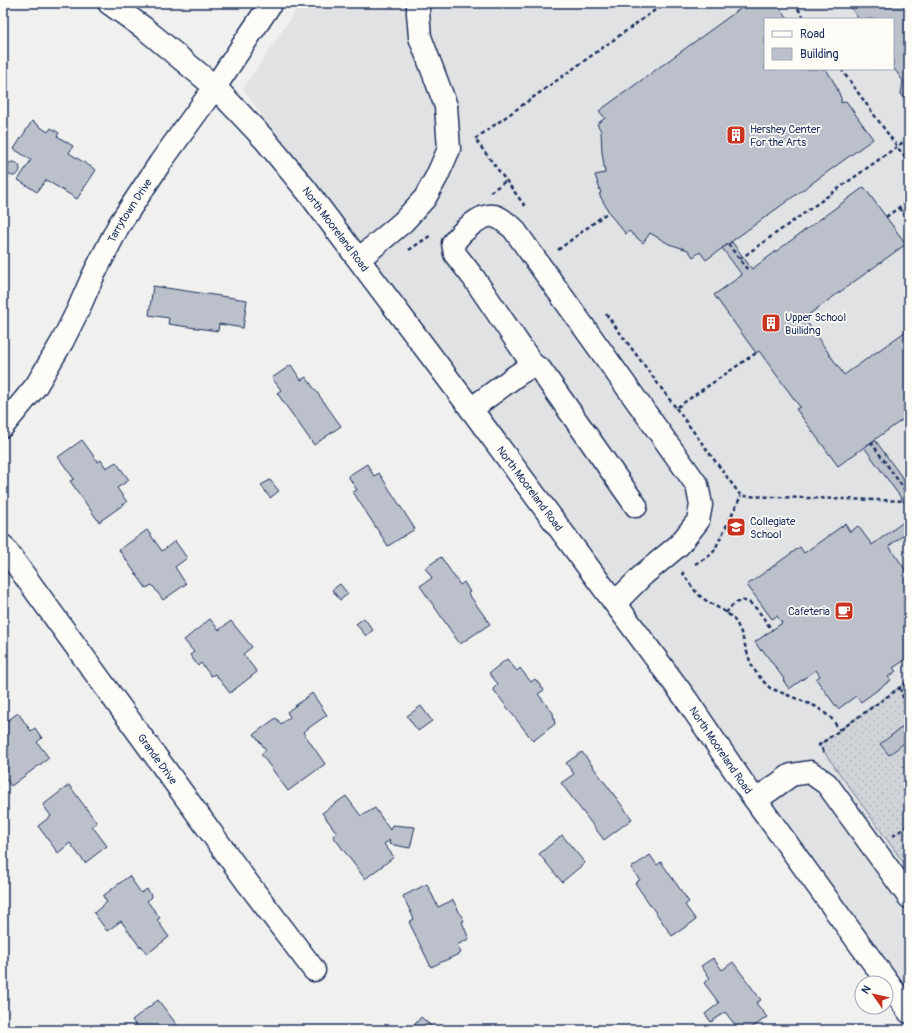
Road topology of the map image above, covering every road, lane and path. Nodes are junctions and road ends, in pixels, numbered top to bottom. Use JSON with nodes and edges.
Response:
{"nodes":[{"id":1,"x":109,"y":3,"type":"edge"},
{"id":2,"x":271,"y":3,"type":"edge"},
{"id":3,"x":418,"y":3,"type":"edge"},
{"id":4,"x":665,"y":3,"type":"edge"},
{"id":5,"x":794,"y":3,"type":"edge"},
{"id":6,"x":804,"y":18,"type":"edge"},
{"id":7,"x":842,"y":70,"type":"edge"},
{"id":8,"x":215,"y":87,"type":"junction"},
{"id":9,"x":909,"y":138,"type":"edge"},
{"id":10,"x":897,"y":147,"type":"junction"},
{"id":11,"x":909,"y":163,"type":"edge"},
{"id":12,"x":909,"y":200,"type":"edge"},
{"id":13,"x":900,"y":208,"type":"junction"},
{"id":14,"x":530,"y":212,"type":"dead end"},
{"id":15,"x":608,"y":212,"type":"dead end"},
{"id":16,"x":909,"y":215,"type":"edge"},
{"id":17,"x":886,"y":217,"type":"dead end"},
{"id":18,"x":728,"y":244,"type":"dead end"},
{"id":19,"x":562,"y":256,"type":"dead end"},
{"id":20,"x":359,"y":259,"type":"junction"},
{"id":21,"x":740,"y":259,"type":"junction"},
{"id":22,"x":747,"y":269,"type":"dead end"},
{"id":23,"x":605,"y":313,"type":"dead end"},
{"id":24,"x":756,"y":353,"type":"dead end"},
{"id":25,"x":533,"y":366,"type":"junction"},
{"id":26,"x":676,"y":408,"type":"junction"},
{"id":27,"x":471,"y":409,"type":"junction"},
{"id":28,"x":3,"y":426,"type":"edge"},
{"id":29,"x":871,"y":442,"type":"dead end"},
{"id":30,"x":909,"y":496,"type":"edge"},
{"id":31,"x":909,"y":501,"type":"edge"},
{"id":32,"x":636,"y":506,"type":"dead end"},
{"id":33,"x":3,"y":546,"type":"edge"},
{"id":34,"x":668,"y":554,"type":"junction"},
{"id":35,"x":615,"y":603,"type":"junction"},
{"id":36,"x":726,"y":613,"type":"junction"},
{"id":37,"x":772,"y":630,"type":"dead end"},
{"id":38,"x":909,"y":681,"type":"edge"},
{"id":39,"x":900,"y":688,"type":"junction"},
{"id":40,"x":909,"y":716,"type":"edge"},
{"id":41,"x":840,"y":730,"type":"junction"},
{"id":42,"x":828,"y":758,"type":"dead end"},
{"id":43,"x":756,"y":800,"type":"junction"},
{"id":44,"x":909,"y":824,"type":"edge"},
{"id":45,"x":888,"y":840,"type":"dead end"},
{"id":46,"x":909,"y":897,"type":"edge"},
{"id":47,"x":314,"y":970,"type":"dead end"},
{"id":48,"x":905,"y":1000,"type":"edge"}],
"edges":[{"from":1,"to":8,"type":"street","name":"North Mooreland Road"},
{"from":2,"to":8,"type":"street","name":"Tarrytown Drive"},
{"from":3,"to":20,"type":"street"},
{"from":4,"to":14,"type":"path"},
{"from":5,"to":6,"type":"path"},
{"from":7,"to":10,"type":"path"},
{"from":8,"to":20,"type":"street","name":"North Mooreland Road"},
{"from":8,"to":28,"type":"street","name":"Tarrytown Drive"},
{"from":9,"to":10,"type":"path"},
{"from":10,"to":11,"type":"path"},
{"from":10,"to":21,"type":"path"},
{"from":12,"to":13,"type":"path"},
{"from":13,"to":16,"type":"path"},
{"from":13,"to":17,"type":"path"},
{"from":15,"to":19,"type":"path"},
{"from":18,"to":21,"type":"path"},
{"from":20,"to":27,"type":"street","name":"North Mooreland Road"},
{"from":21,"to":22,"type":"path"},
{"from":23,"to":26,"type":"path"},
{"from":24,"to":26,"type":"path"},
{"from":25,"to":27,"type":"street"},
{"from":25,"to":32,"type":"street"},
{"from":25,"to":34,"type":"street"},
{"from":26,"to":31,"type":"path"},
{"from":27,"to":35,"type":"street","name":"North Mooreland Road"},
{"from":29,"to":30,"type":"path"},
{"from":33,"to":47,"type":"street","name":"Grande Drive"},
{"from":34,"to":35,"type":"street"},
{"from":34,"to":36,"type":"path"},
{"from":35,"to":43,"type":"street","name":"North Mooreland Road"},
{"from":36,"to":37,"type":"path"},
{"from":36,"to":41,"type":"path"},
{"from":38,"to":39,"type":"path"},
{"from":39,"to":40,"type":"path"},
{"from":39,"to":41,"type":"path"},
{"from":41,"to":42,"type":"path"},
{"from":43,"to":46,"type":"street"},
{"from":43,"to":48,"type":"street","name":"North Mooreland Road"},
{"from":44,"to":45,"type":"path"}]}
